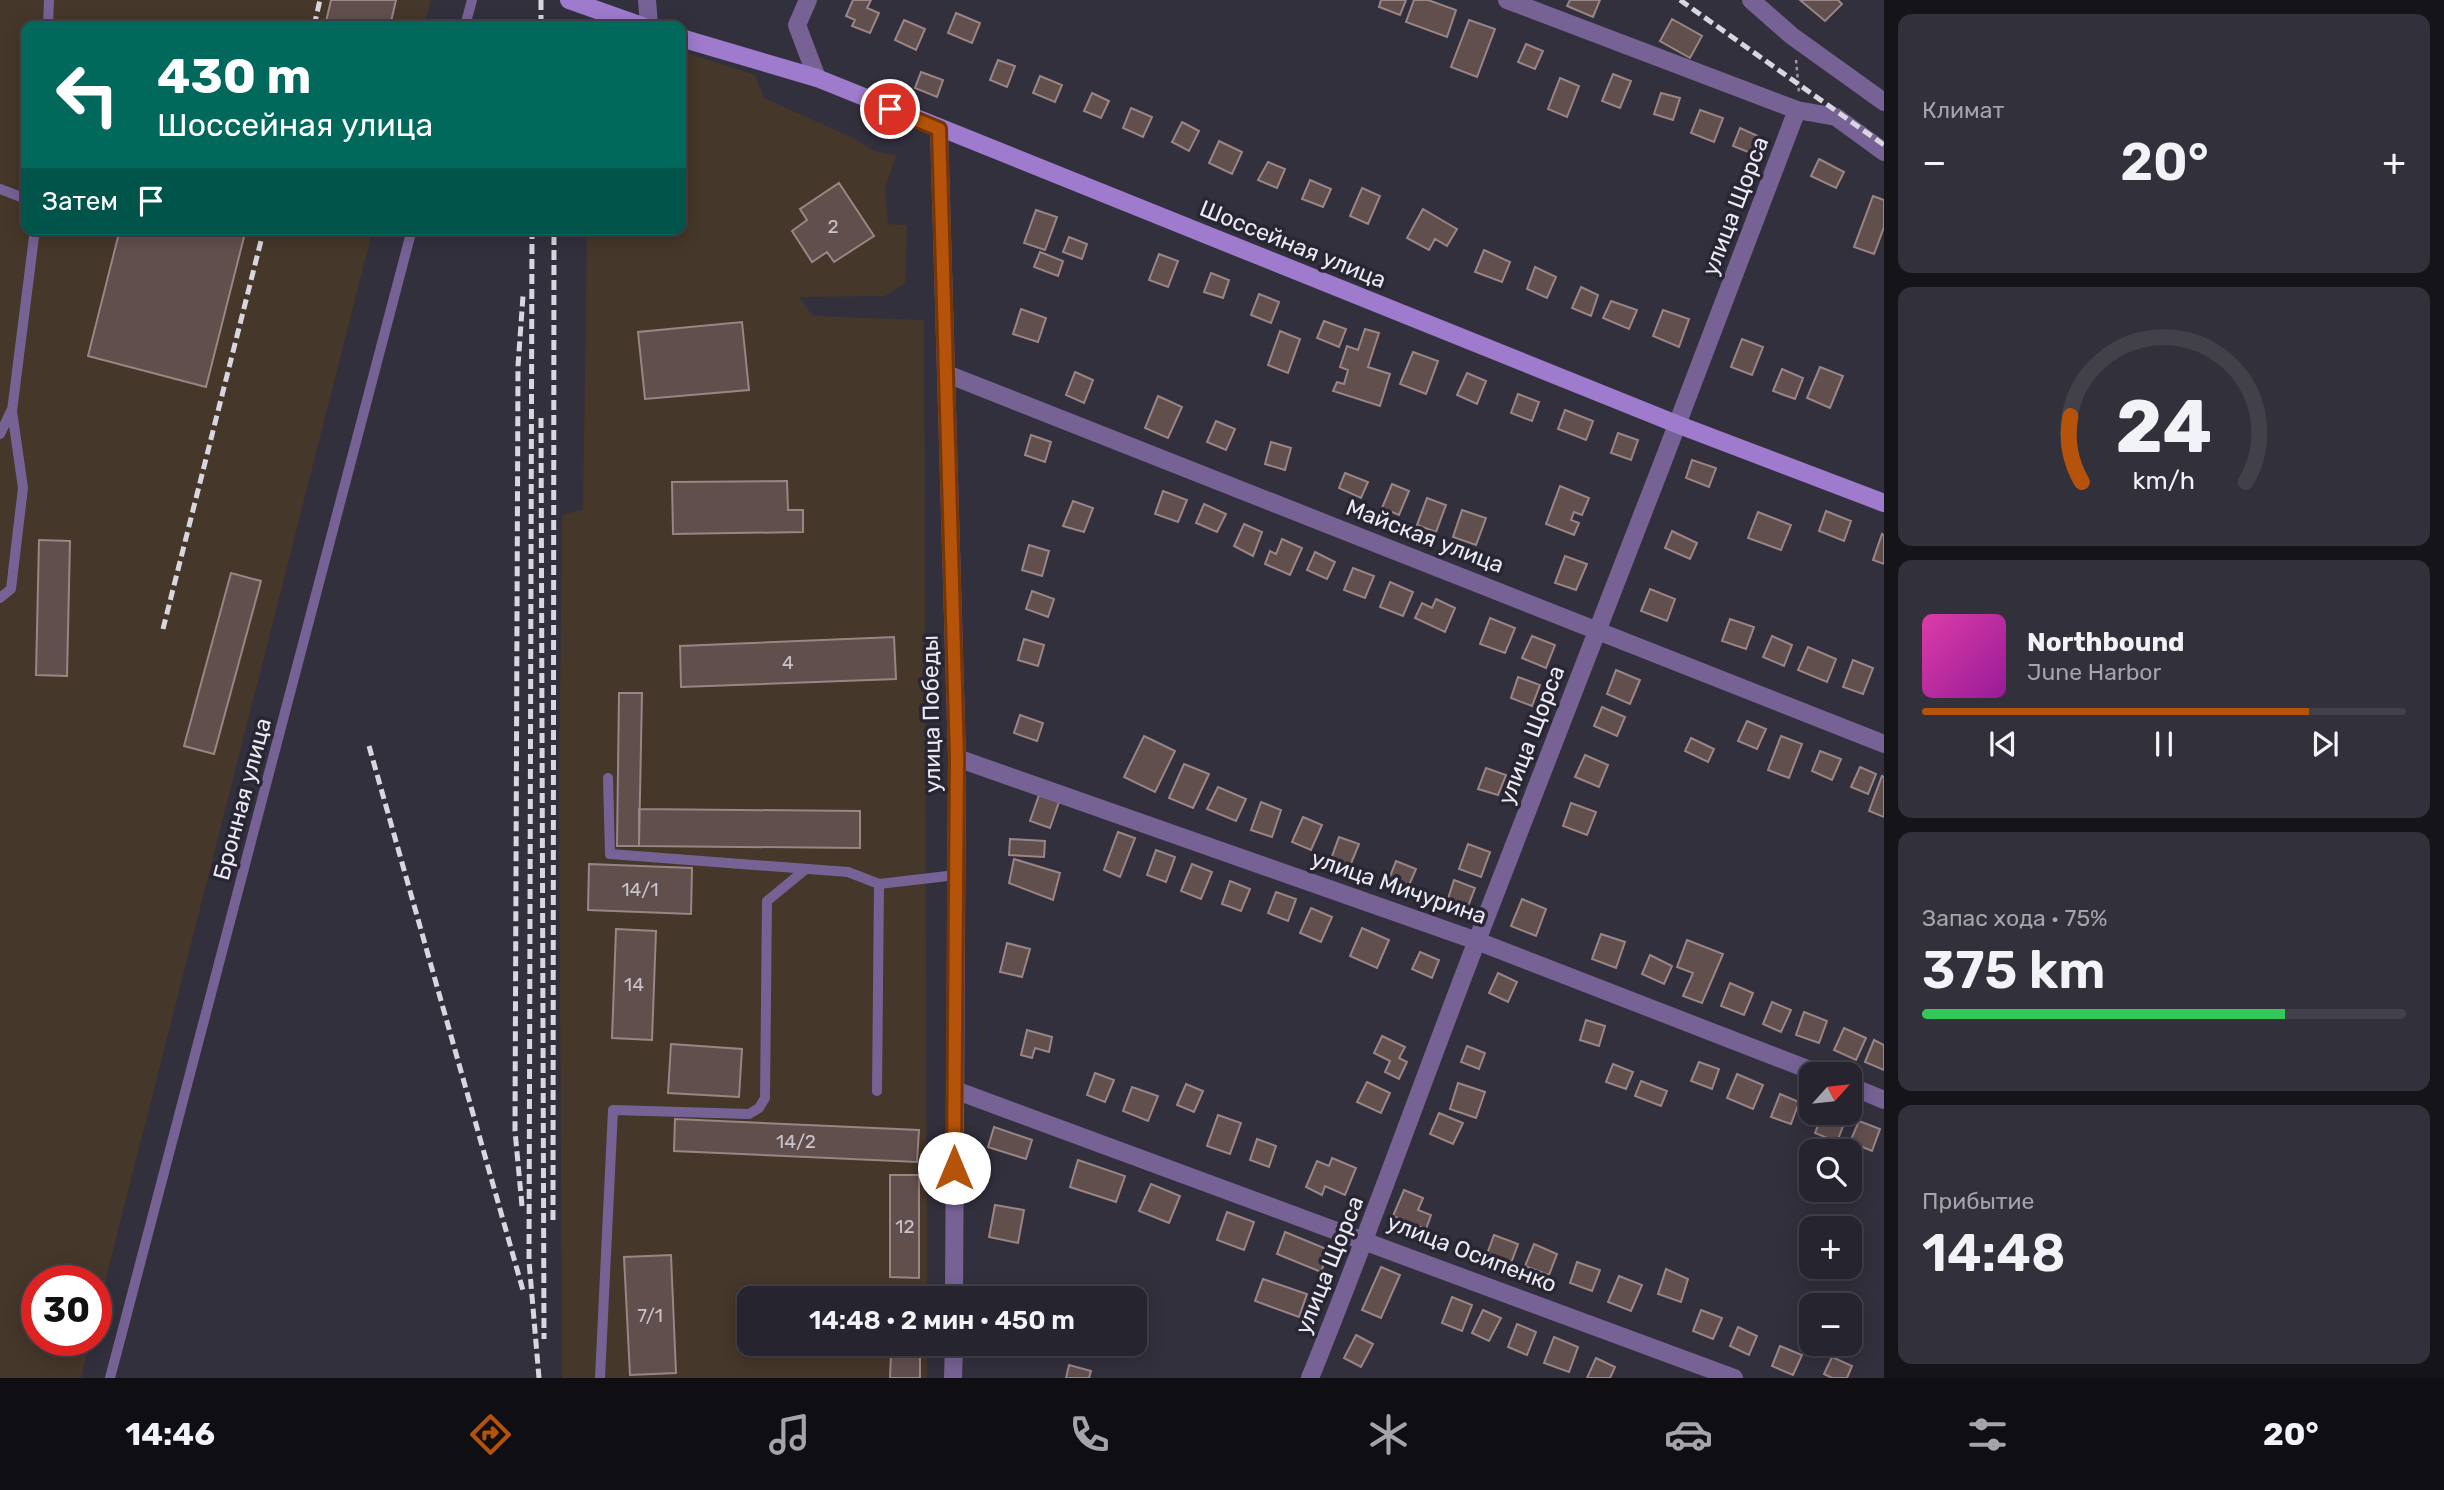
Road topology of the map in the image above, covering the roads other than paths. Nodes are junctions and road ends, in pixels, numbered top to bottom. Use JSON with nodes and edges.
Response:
{"nodes":[{"id":1,"x":49,"y":0,"type":"edge"},
{"id":2,"x":472,"y":0,"type":"edge"},
{"id":3,"x":569,"y":0,"type":"edge"},
{"id":4,"x":647,"y":0,"type":"edge"},
{"id":5,"x":808,"y":0,"type":"edge"},
{"id":6,"x":1507,"y":0,"type":"edge"},
{"id":7,"x":1750,"y":2,"type":"edge"},
{"id":8,"x":48,"y":21,"type":"edge"},
{"id":9,"x":467,"y":21,"type":"edge"},
{"id":10,"x":628,"y":21,"type":"edge"},
{"id":11,"x":649,"y":21,"type":"edge"},
{"id":12,"x":686,"y":39,"type":"edge"},
{"id":13,"x":817,"y":78,"type":"junction"},
{"id":14,"x":1884,"y":102,"type":"edge"},
{"id":15,"x":1797,"y":110,"type":"junction"},
{"id":16,"x":939,"y":129,"type":"junction"},
{"id":17,"x":1884,"y":152,"type":"edge"},
{"id":18,"x":0,"y":189,"type":"edge"},
{"id":19,"x":21,"y":197,"type":"edge"},
{"id":20,"x":34,"y":235,"type":"edge"},
{"id":21,"x":410,"y":235,"type":"edge"},
{"id":22,"x":947,"y":374,"type":"junction"},
{"id":23,"x":12,"y":411,"type":"junction"},
{"id":24,"x":1679,"y":425,"type":"junction"},
{"id":25,"x":0,"y":434,"type":"edge"},
{"id":26,"x":1884,"y":503,"type":"edge"},
{"id":27,"x":0,"y":598,"type":"edge"},
{"id":28,"x":1599,"y":631,"type":"junction"},
{"id":29,"x":1884,"y":744,"type":"edge"},
{"id":30,"x":957,"y":758,"type":"junction"},
{"id":31,"x":608,"y":778,"type":"dead end"},
{"id":32,"x":806,"y":869,"type":"junction"},
{"id":33,"x":956,"y":874,"type":"junction"},
{"id":34,"x":878,"y":884,"type":"junction"},
{"id":35,"x":1477,"y":941,"type":"junction"},
{"id":36,"x":1799,"y":1066,"type":"edge"},
{"id":37,"x":955,"y":1090,"type":"junction"},
{"id":38,"x":877,"y":1091,"type":"dead end"},
{"id":39,"x":1862,"y":1091,"type":"edge"},
{"id":40,"x":1884,"y":1100,"type":"edge"},
{"id":41,"x":1366,"y":1240,"type":"junction"},
{"id":42,"x":954,"y":1286,"type":"edge"},
{"id":43,"x":954,"y":1356,"type":"edge"},
{"id":44,"x":110,"y":1378,"type":"edge"},
{"id":45,"x":600,"y":1378,"type":"edge"},
{"id":46,"x":953,"y":1378,"type":"edge"},
{"id":47,"x":1310,"y":1378,"type":"edge"},
{"id":48,"x":1734,"y":1378,"type":"edge"}],
"edges":[{"from":1,"to":8,"type":"lane"},
{"from":2,"to":9,"type":"lane"},
{"from":3,"to":10,"type":"main road"},
{"from":4,"to":11,"type":"street"},
{"from":5,"to":13,"type":"street"},
{"from":6,"to":15,"type":"street"},
{"from":7,"to":14,"type":"street"},
{"from":12,"to":13,"type":"main road","name":"Шоссейная улица"},
{"from":13,"to":16,"type":"main road","name":"Шоссейная улица"},
{"from":15,"to":17,"type":"street"},
{"from":15,"to":24,"type":"street","name":"улица Щорса"},
{"from":16,"to":22,"type":"street","name":"улица Победы"},
{"from":16,"to":24,"type":"main road","name":"Шоссейная улица"},
{"from":18,"to":19,"type":"lane"},
{"from":20,"to":23,"type":"lane"},
{"from":21,"to":44,"type":"lane","name":"Бронная улица"},
{"from":22,"to":28,"type":"street","name":"Майская улица"},
{"from":22,"to":30,"type":"street","name":"улица Победы"},
{"from":23,"to":25,"type":"lane"},
{"from":23,"to":27,"type":"lane"},
{"from":24,"to":26,"type":"main road","name":"Шоссейная улица"},
{"from":24,"to":28,"type":"street","name":"улица Щорса"},
{"from":28,"to":29,"type":"street","name":"Майская улица"},
{"from":28,"to":35,"type":"street","name":"улица Щорса"},
{"from":30,"to":33,"type":"street","name":"улица Победы"},
{"from":30,"to":35,"type":"street","name":"улица Мичурина"},
{"from":31,"to":32,"type":"lane"},
{"from":32,"to":34,"type":"lane"},
{"from":32,"to":45,"type":"lane"},
{"from":33,"to":34,"type":"lane"},
{"from":33,"to":37,"type":"street","name":"улица Победы"},
{"from":34,"to":38,"type":"lane"},
{"from":35,"to":36,"type":"street","name":"улица Мичурина"},
{"from":35,"to":41,"type":"street","name":"улица Щорса"},
{"from":37,"to":41,"type":"street","name":"улица Осипенко"},
{"from":37,"to":42,"type":"street","name":"улица Победы"},
{"from":39,"to":40,"type":"street"},
{"from":41,"to":47,"type":"street","name":"улица Щорса"},
{"from":41,"to":48,"type":"street","name":"улица Осипенко"},
{"from":43,"to":46,"type":"street"}]}
